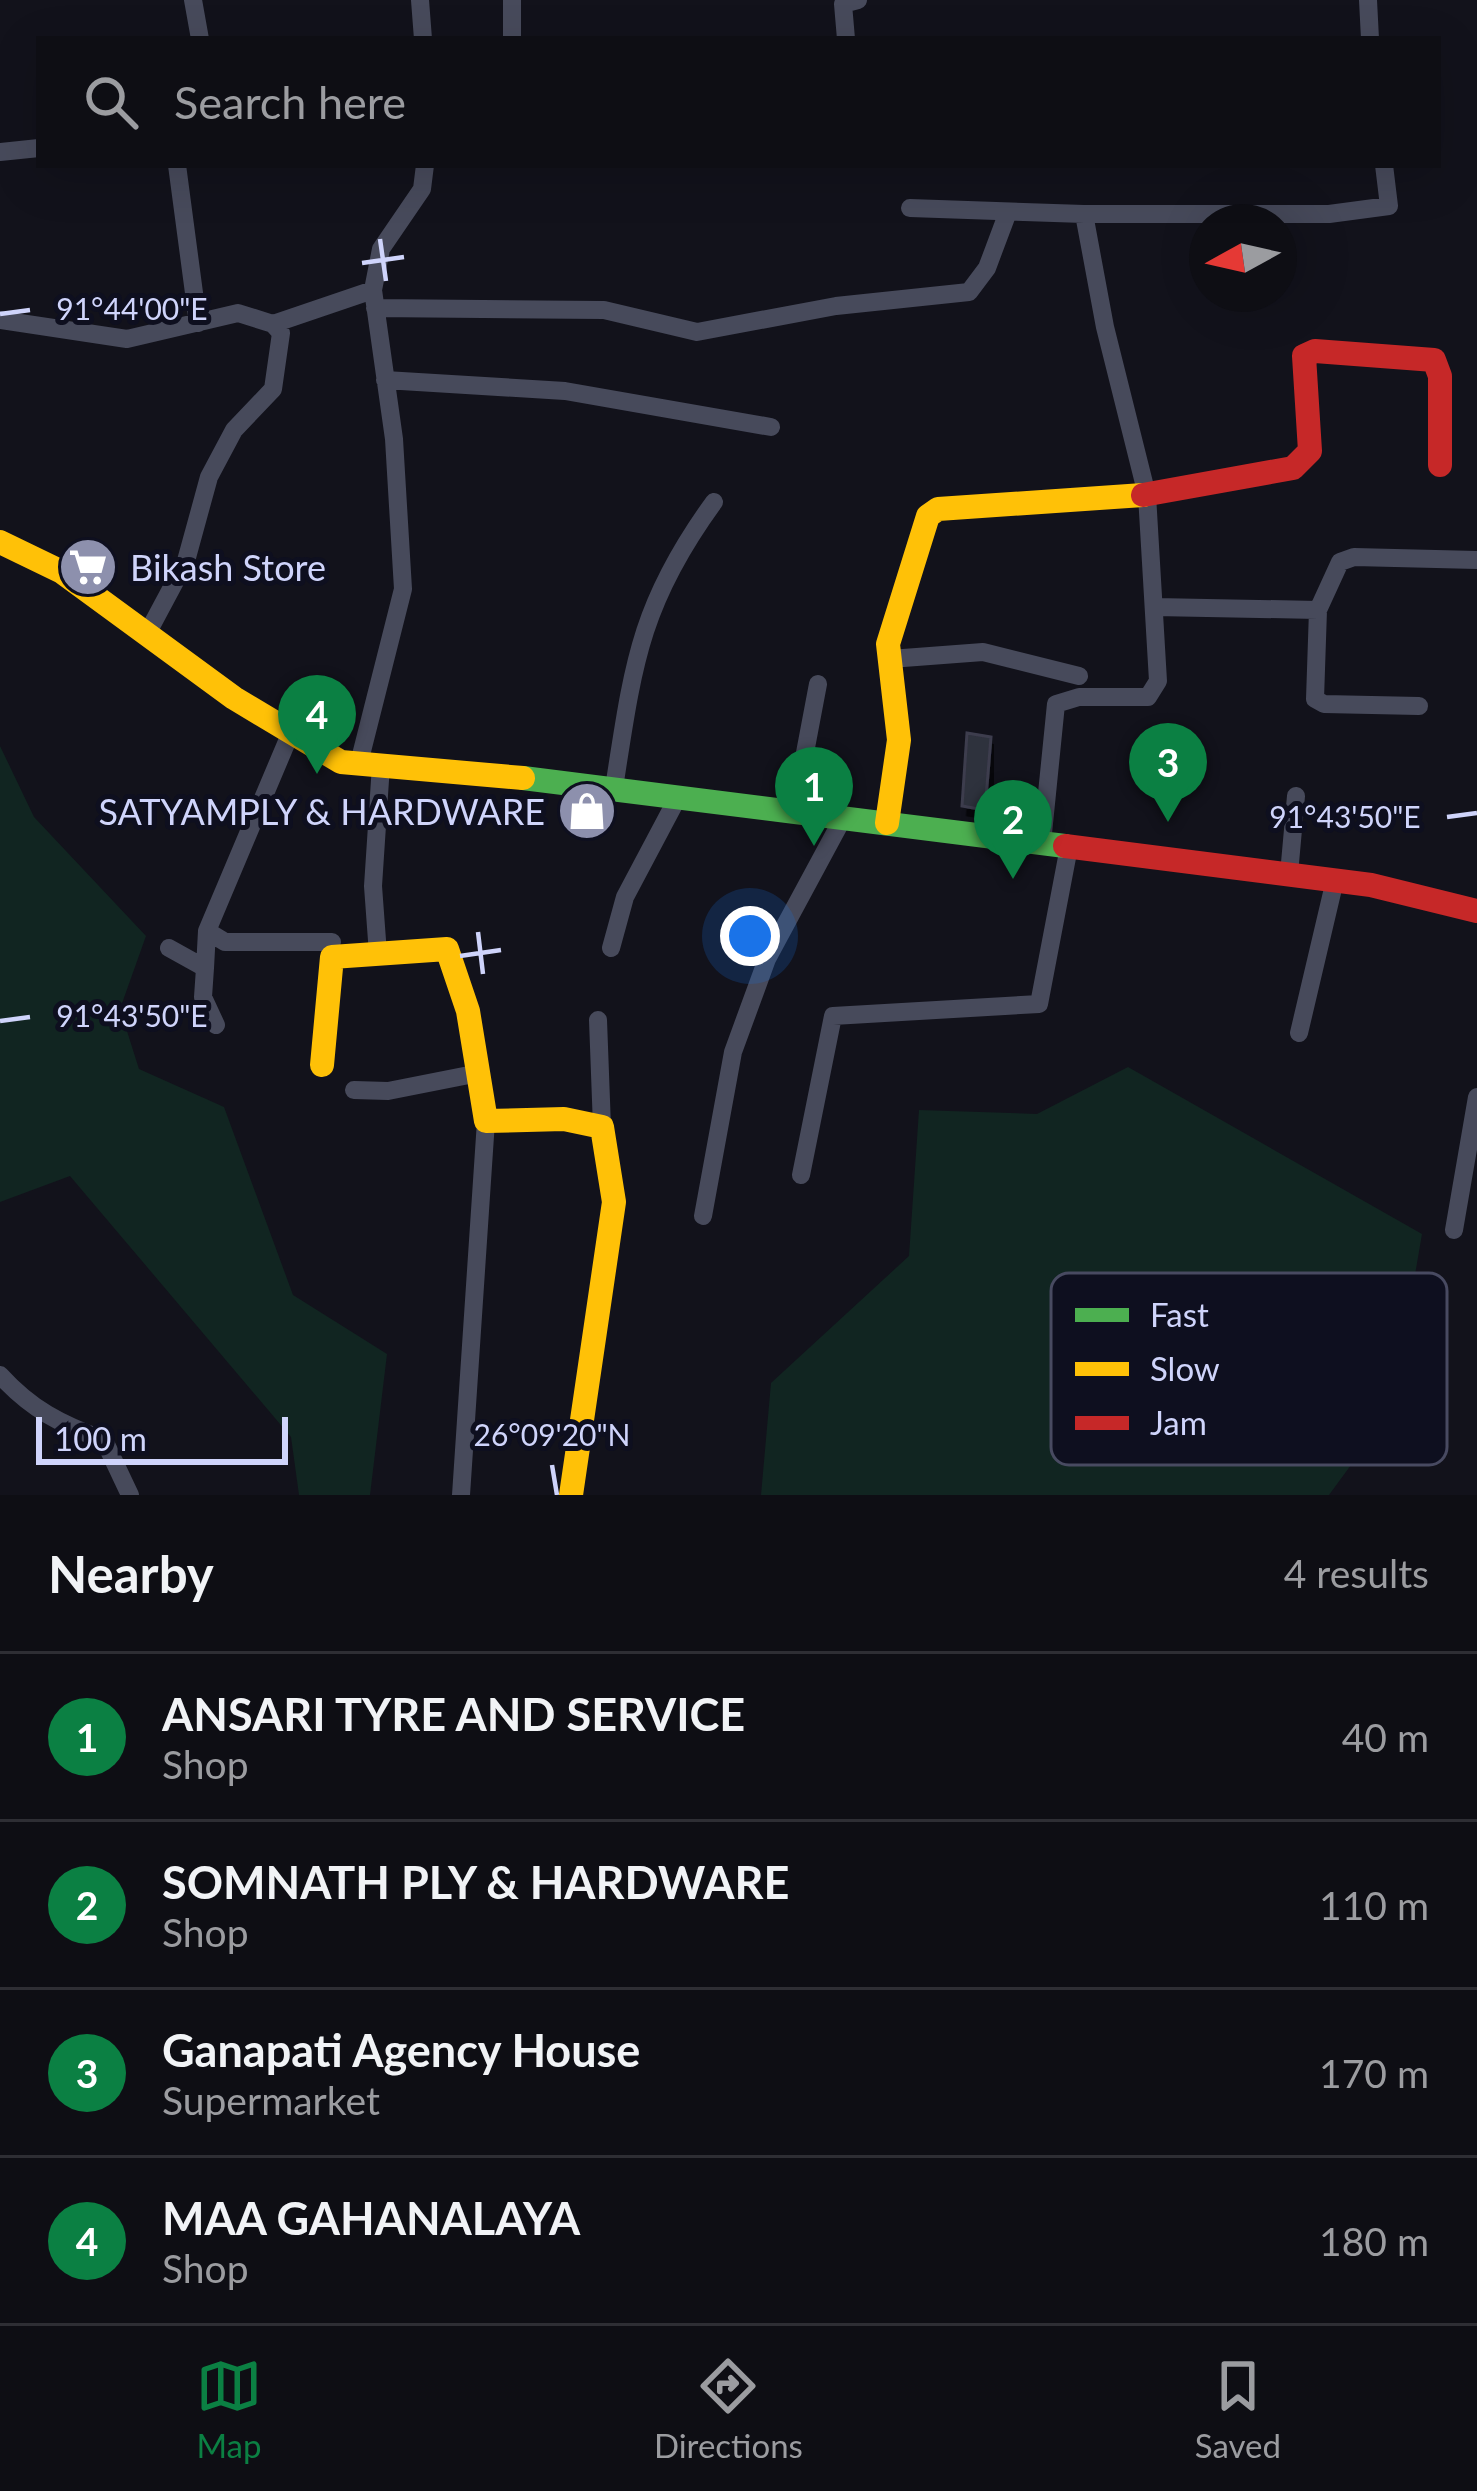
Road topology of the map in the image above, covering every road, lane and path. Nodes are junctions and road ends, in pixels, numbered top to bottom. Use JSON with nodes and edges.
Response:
{"nodes":[{"id":1,"x":193,"y":0,"type":"edge"},
{"id":2,"x":420,"y":0,"type":"edge"},
{"id":3,"x":512,"y":0,"type":"edge"},
{"id":4,"x":1368,"y":0,"type":"edge"},
{"id":5,"x":848,"y":1,"type":"edge"},
{"id":6,"x":199,"y":36,"type":"edge"},
{"id":7,"x":423,"y":36,"type":"edge"},
{"id":8,"x":512,"y":36,"type":"edge"},
{"id":9,"x":846,"y":36,"type":"edge"},
{"id":10,"x":1370,"y":36,"type":"edge"},
{"id":11,"x":36,"y":148,"type":"edge"},
{"id":12,"x":0,"y":152,"type":"edge"},
{"id":13,"x":177,"y":168,"type":"edge"},
{"id":14,"x":425,"y":168,"type":"edge"},
{"id":15,"x":1384,"y":168,"type":"edge"},
{"id":16,"x":910,"y":208,"type":"dead end"},
{"id":17,"x":1007,"y":212,"type":"junction"},
{"id":18,"x":1084,"y":214,"type":"junction"},
{"id":19,"x":374,"y":299,"type":"junction"},
{"id":20,"x":0,"y":320,"type":"edge"},
{"id":21,"x":198,"y":323,"type":"junction"},
{"id":22,"x":273,"y":324,"type":"junction"},
{"id":23,"x":385,"y":380,"type":"junction"},
{"id":24,"x":771,"y":427,"type":"dead end"},
{"id":25,"x":1439,"y":465,"type":"dead end"},
{"id":26,"x":1147,"y":495,"type":"junction"},
{"id":27,"x":714,"y":502,"type":"dead end"},
{"id":28,"x":0,"y":542,"type":"edge"},
{"id":29,"x":1477,"y":560,"type":"edge"},
{"id":30,"x":1155,"y":607,"type":"junction"},
{"id":31,"x":1318,"y":610,"type":"junction"},
{"id":32,"x":147,"y":634,"type":"junction"},
{"id":33,"x":890,"y":659,"type":"junction"},
{"id":34,"x":1079,"y":676,"type":"dead end"},
{"id":35,"x":818,"y":684,"type":"dead end"},
{"id":36,"x":1419,"y":706,"type":"dead end"},
{"id":37,"x":291,"y":732,"type":"junction"},
{"id":38,"x":370,"y":764,"type":"junction"},
{"id":39,"x":614,"y":788,"type":"junction"},
{"id":40,"x":678,"y":796,"type":"junction"},
{"id":41,"x":1296,"y":796,"type":"dead end"},
{"id":42,"x":794,"y":811,"type":"junction"},
{"id":43,"x":843,"y":818,"type":"junction"},
{"id":44,"x":887,"y":824,"type":"junction"},
{"id":45,"x":1042,"y":843,"type":"junction"},
{"id":46,"x":1069,"y":847,"type":"junction"},
{"id":47,"x":1288,"y":874,"type":"junction"},
{"id":48,"x":1335,"y":880,"type":"junction"},
{"id":49,"x":1477,"y":911,"type":"edge"},
{"id":50,"x":207,"y":932,"type":"junction"},
{"id":51,"x":332,"y":942,"type":"dead end"},
{"id":52,"x":169,"y":947,"type":"dead end"},
{"id":53,"x":611,"y":948,"type":"dead end"},
{"id":54,"x":378,"y":954,"type":"junction"},
{"id":55,"x":205,"y":968,"type":"junction"},
{"id":56,"x":598,"y":1020,"type":"dead end"},
{"id":57,"x":217,"y":1025,"type":"dead end"},
{"id":58,"x":1299,"y":1033,"type":"dead end"},
{"id":59,"x":322,"y":1065,"type":"dead end"},
{"id":60,"x":474,"y":1074,"type":"junction"},
{"id":61,"x":353,"y":1090,"type":"dead end"},
{"id":62,"x":1477,"y":1096,"type":"edge"},
{"id":63,"x":486,"y":1121,"type":"junction"},
{"id":64,"x":602,"y":1126,"type":"junction"},
{"id":65,"x":801,"y":1175,"type":"dead end"},
{"id":66,"x":703,"y":1216,"type":"dead end"},
{"id":67,"x":1454,"y":1230,"type":"dead end"},
{"id":68,"x":0,"y":1375,"type":"edge"},
{"id":69,"x":126,"y":1493,"type":"edge"},
{"id":70,"x":461,"y":1495,"type":"edge"},
{"id":71,"x":571,"y":1495,"type":"edge"}],
"edges":[{"from":1,"to":6,"type":"street"},
{"from":2,"to":7,"type":"street"},
{"from":3,"to":8,"type":"street"},
{"from":4,"to":10,"type":"street"},
{"from":5,"to":9,"type":"street"},
{"from":11,"to":12,"type":"street"},
{"from":13,"to":21,"type":"street"},
{"from":14,"to":19,"type":"street"},
{"from":15,"to":18,"type":"street"},
{"from":16,"to":17,"type":"street"},
{"from":17,"to":18,"type":"street"},
{"from":17,"to":19,"type":"street"},
{"from":18,"to":26,"type":"street"},
{"from":19,"to":22,"type":"street"},
{"from":19,"to":23,"type":"street"},
{"from":20,"to":21,"type":"street"},
{"from":21,"to":22,"type":"street"},
{"from":22,"to":32,"type":"street"},
{"from":23,"to":24,"type":"street"},
{"from":23,"to":38,"type":"street"},
{"from":25,"to":26,"type":"street"},
{"from":26,"to":30,"type":"street"},
{"from":26,"to":33,"type":"street"},
{"from":27,"to":39,"type":"street"},
{"from":28,"to":32,"type":"street"},
{"from":29,"to":31,"type":"street"},
{"from":30,"to":31,"type":"street"},
{"from":30,"to":45,"type":"street"},
{"from":31,"to":36,"type":"street"},
{"from":32,"to":37,"type":"street"},
{"from":33,"to":34,"type":"street"},
{"from":33,"to":44,"type":"street"},
{"from":35,"to":42,"type":"street"},
{"from":37,"to":38,"type":"street"},
{"from":37,"to":50,"type":"street"},
{"from":38,"to":39,"type":"street"},
{"from":38,"to":54,"type":"street"},
{"from":39,"to":40,"type":"street"},
{"from":40,"to":42,"type":"street"},
{"from":40,"to":53,"type":"street"},
{"from":41,"to":47,"type":"street"},
{"from":42,"to":43,"type":"street"},
{"from":43,"to":44,"type":"street"},
{"from":43,"to":66,"type":"street"},
{"from":44,"to":45,"type":"street"},
{"from":45,"to":46,"type":"street"},
{"from":46,"to":47,"type":"street"},
{"from":46,"to":65,"type":"street"},
{"from":47,"to":48,"type":"street"},
{"from":48,"to":49,"type":"street"},
{"from":48,"to":58,"type":"street"},
{"from":50,"to":51,"type":"street"},
{"from":50,"to":55,"type":"street"},
{"from":52,"to":55,"type":"street"},
{"from":54,"to":59,"type":"street"},
{"from":54,"to":60,"type":"street"},
{"from":55,"to":57,"type":"street"},
{"from":56,"to":64,"type":"street"},
{"from":60,"to":61,"type":"street"},
{"from":60,"to":63,"type":"street"},
{"from":62,"to":67,"type":"street"},
{"from":63,"to":64,"type":"street"},
{"from":63,"to":70,"type":"street"},
{"from":64,"to":71,"type":"street"},
{"from":68,"to":69,"type":"street"}]}
